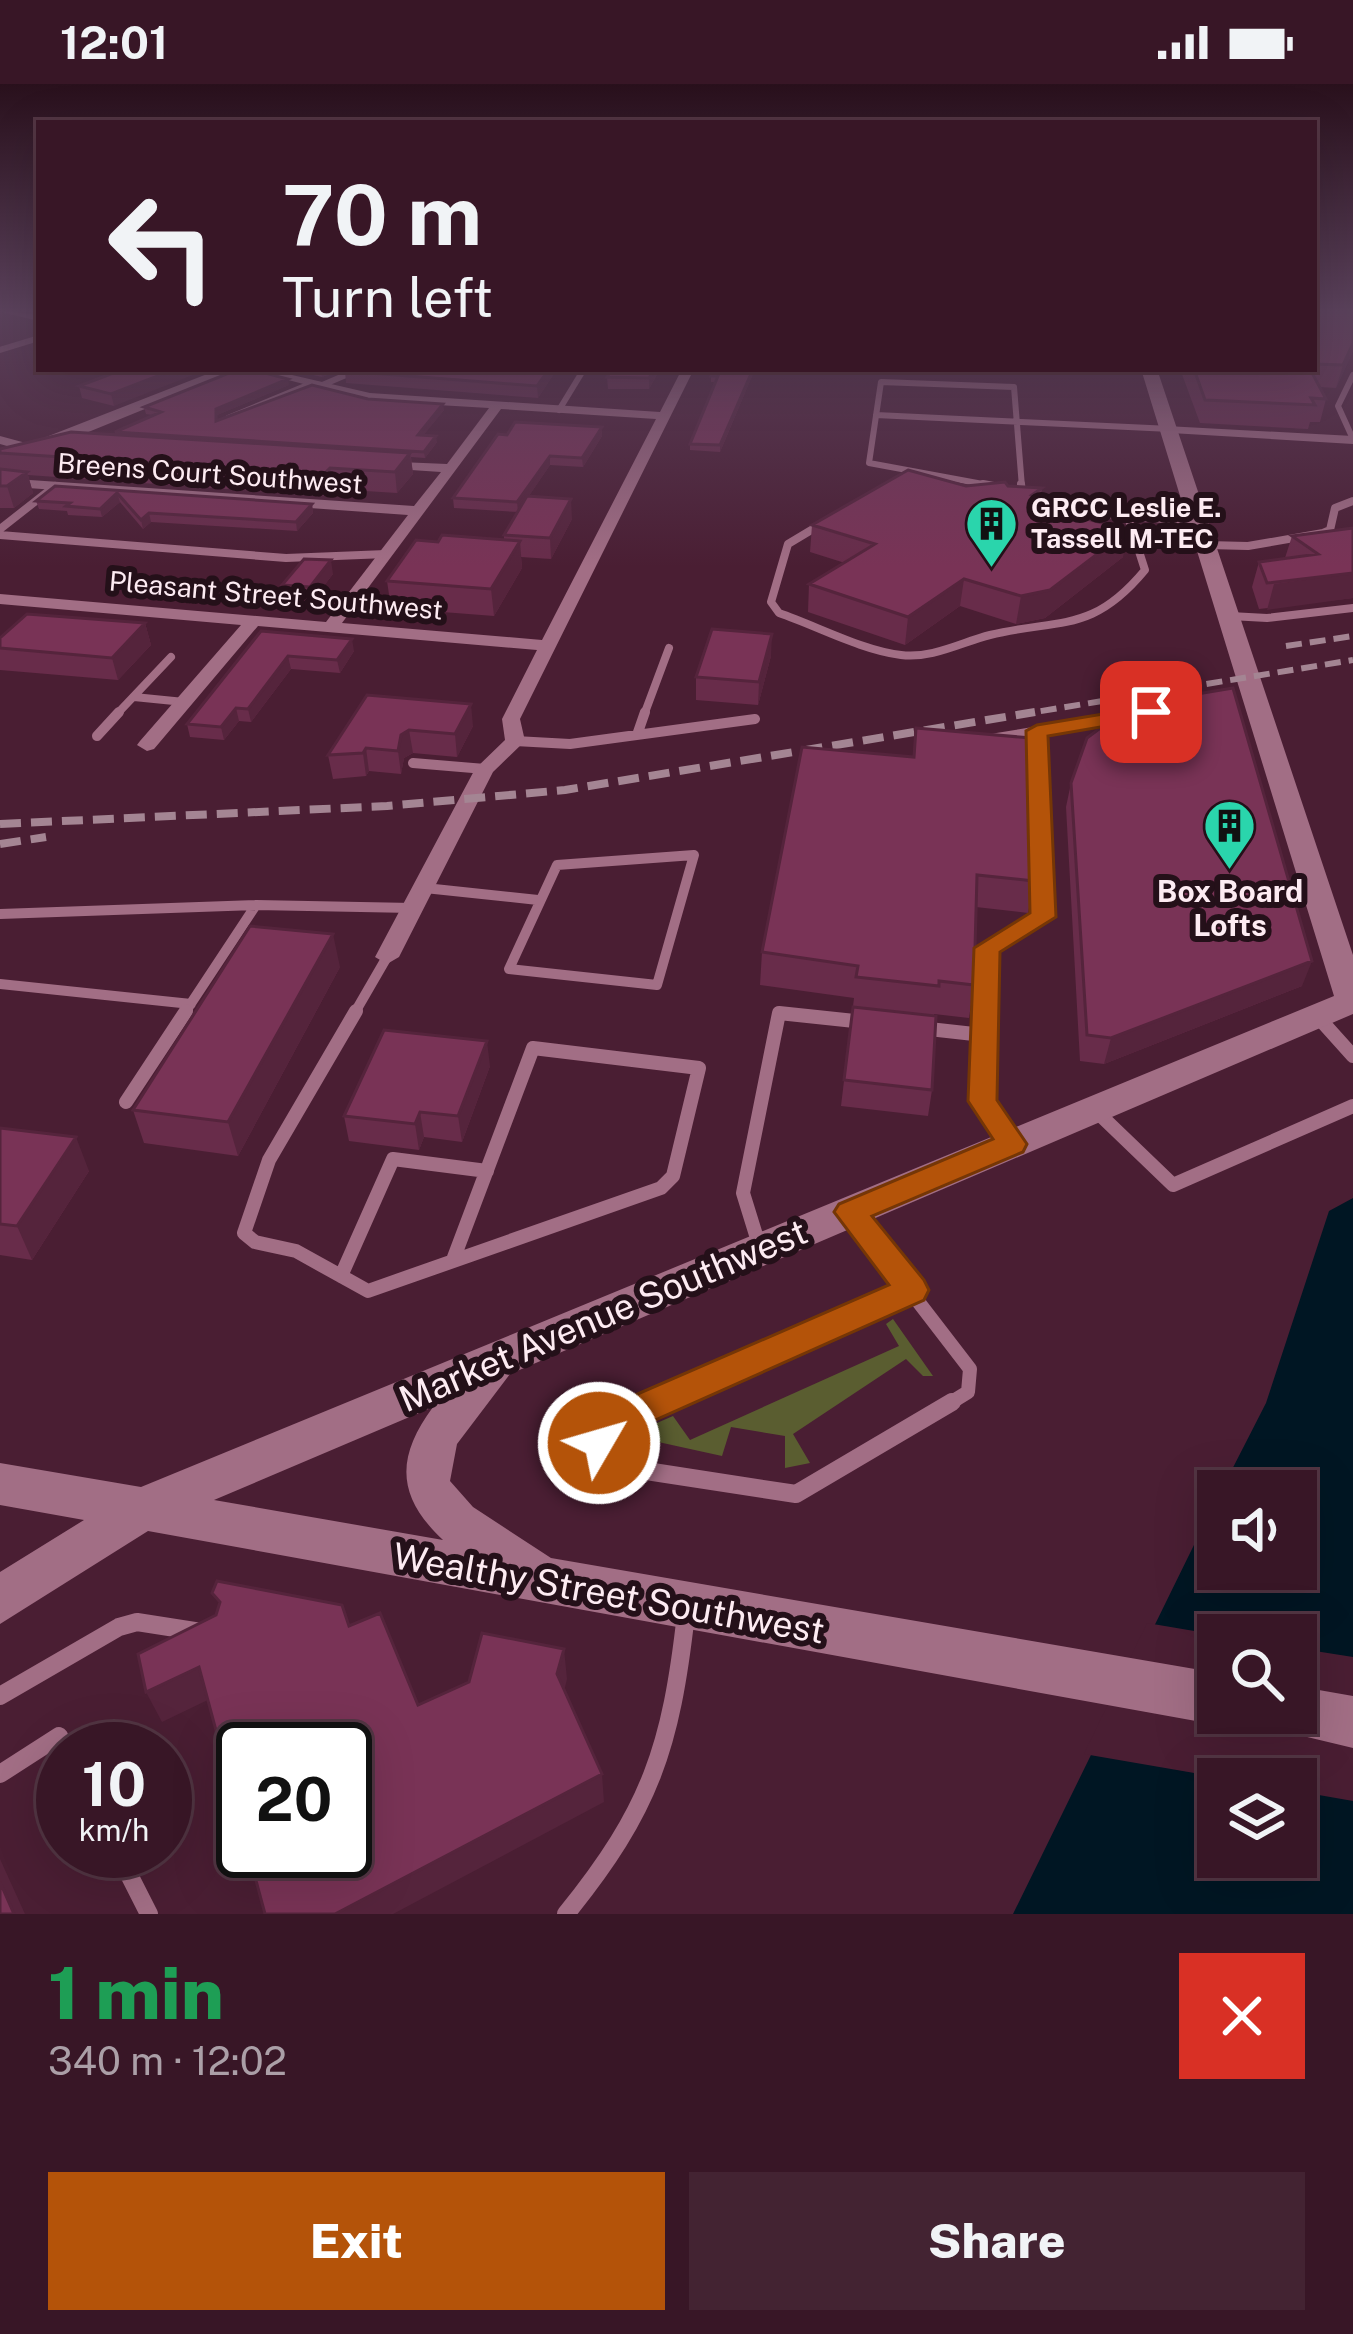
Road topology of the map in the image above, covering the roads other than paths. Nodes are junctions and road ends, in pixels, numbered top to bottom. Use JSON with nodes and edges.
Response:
{"nodes":[{"id":1,"x":166,"y":396,"type":"edge"},
{"id":2,"x":285,"y":396,"type":"edge"},
{"id":3,"x":367,"y":396,"type":"edge"},
{"id":4,"x":567,"y":396,"type":"edge"},
{"id":5,"x":675,"y":396,"type":"edge"},
{"id":6,"x":878,"y":396,"type":"edge"},
{"id":7,"x":1016,"y":396,"type":"edge"},
{"id":8,"x":1159,"y":396,"type":"edge"},
{"id":9,"x":1343,"y":396,"type":"edge"},
{"id":10,"x":497,"y":406,"type":"junction"},
{"id":11,"x":559,"y":410,"type":"junction"},
{"id":12,"x":876,"y":415,"type":"junction"},
{"id":13,"x":666,"y":416,"type":"junction"},
{"id":14,"x":220,"y":421,"type":"edge"},
{"id":15,"x":1017,"y":421,"type":"junction"},
{"id":16,"x":1171,"y":429,"type":"junction"},
{"id":17,"x":0,"y":440,"type":"edge"},
{"id":18,"x":1353,"y":440,"type":"edge"},
{"id":19,"x":95,"y":445,"type":"edge"},
{"id":20,"x":41,"y":446,"type":"junction"},
{"id":21,"x":0,"y":462,"type":"edge"},
{"id":22,"x":368,"y":463,"type":"edge"},
{"id":23,"x":452,"y":468,"type":"junction"},
{"id":24,"x":911,"y":471,"type":"junction"},
{"id":25,"x":896,"y":480,"type":"edge"},
{"id":26,"x":0,"y":482,"type":"edge"},
{"id":27,"x":55,"y":486,"type":"junction"},
{"id":28,"x":1022,"y":492,"type":"junction"},
{"id":29,"x":1353,"y":501,"type":"edge"},
{"id":30,"x":417,"y":511,"type":"junction"},
{"id":31,"x":1128,"y":517,"type":"junction"},
{"id":32,"x":827,"y":521,"type":"edge"},
{"id":33,"x":0,"y":532,"type":"edge"},
{"id":34,"x":1204,"y":533,"type":"junction"},
{"id":35,"x":386,"y":554,"type":"junction"},
{"id":36,"x":0,"y":599,"type":"edge"},
{"id":37,"x":1353,"y":608,"type":"edge"},
{"id":38,"x":1230,"y":616,"type":"junction"},
{"id":39,"x":254,"y":620,"type":"junction"},
{"id":40,"x":332,"y":627,"type":"junction"},
{"id":41,"x":548,"y":646,"type":"junction"},
{"id":42,"x":669,"y":648,"type":"dead end"},
{"id":43,"x":171,"y":657,"type":"dead end"},
{"id":44,"x":134,"y":697,"type":"junction"},
{"id":45,"x":184,"y":702,"type":"junction"},
{"id":46,"x":1143,"y":714,"type":"edge"},
{"id":47,"x":755,"y":719,"type":"dead end"},
{"id":48,"x":1037,"y":731,"type":"junction"},
{"id":49,"x":637,"y":735,"type":"junction"},
{"id":50,"x":97,"y":736,"type":"dead end"},
{"id":51,"x":515,"y":741,"type":"junction"},
{"id":52,"x":970,"y":742,"type":"edge"},
{"id":53,"x":147,"y":745,"type":"dead end"},
{"id":54,"x":413,"y":763,"type":"dead end"},
{"id":55,"x":485,"y":769,"type":"junction"},
{"id":56,"x":419,"y":898,"type":"junction"},
{"id":57,"x":538,"y":900,"type":"junction"},
{"id":58,"x":256,"y":904,"type":"junction"},
{"id":59,"x":0,"y":914,"type":"edge"},
{"id":60,"x":387,"y":957,"type":"joint"},
{"id":61,"x":0,"y":984,"type":"edge"},
{"id":62,"x":190,"y":1004,"type":"junction"},
{"id":63,"x":1341,"y":1006,"type":"edge"},
{"id":64,"x":983,"y":1035,"type":"junction"},
{"id":65,"x":1353,"y":1056,"type":"edge"},
{"id":66,"x":126,"y":1102,"type":"dead end"},
{"id":67,"x":1353,"y":1106,"type":"edge"},
{"id":68,"x":1095,"y":1109,"type":"junction"},
{"id":69,"x":1012,"y":1144,"type":"junction"},
{"id":70,"x":487,"y":1171,"type":"junction"},
{"id":71,"x":850,"y":1212,"type":"junction"},
{"id":72,"x":760,"y":1250,"type":"junction"},
{"id":73,"x":453,"y":1260,"type":"junction"},
{"id":74,"x":341,"y":1276,"type":"junction"},
{"id":75,"x":912,"y":1290,"type":"junction"},
{"id":76,"x":499,"y":1359,"type":"junction"},
{"id":77,"x":0,"y":1484,"type":"edge"},
{"id":78,"x":144,"y":1508,"type":"junction"},
{"id":79,"x":562,"y":1584,"type":"junction"},
{"id":80,"x":0,"y":1600,"type":"edge"},
{"id":81,"x":687,"y":1607,"type":"junction"},
{"id":82,"x":220,"y":1636,"type":"edge"},
{"id":83,"x":1197,"y":1695,"type":"edge"},
{"id":84,"x":0,"y":1696,"type":"edge"},
{"id":85,"x":1317,"y":1716,"type":"edge"},
{"id":86,"x":1353,"y":1722,"type":"edge"},
{"id":87,"x":36,"y":1751,"type":"edge"},
{"id":88,"x":0,"y":1774,"type":"edge"},
{"id":89,"x":130,"y":1878,"type":"edge"},
{"id":90,"x":148,"y":1914,"type":"edge"},
{"id":91,"x":566,"y":1914,"type":"edge"}],
"edges":[{"from":1,"to":20,"type":"main road"},
{"from":2,"to":14,"type":"lane"},
{"from":3,"to":10,"type":"street"},
{"from":4,"to":11,"type":"lane"},
{"from":5,"to":13,"type":"street"},
{"from":6,"to":12,"type":"lane"},
{"from":7,"to":15,"type":"lane"},
{"from":8,"to":16,"type":"main road"},
{"from":9,"to":18,"type":"lane"},
{"from":10,"to":11,"type":"street"},
{"from":10,"to":23,"type":"street"},
{"from":11,"to":13,"type":"street"},
{"from":12,"to":15,"type":"lane"},
{"from":12,"to":24,"type":"lane"},
{"from":13,"to":41,"type":"street"},
{"from":15,"to":16,"type":"lane"},
{"from":15,"to":28,"type":"lane"},
{"from":16,"to":18,"type":"street"},
{"from":16,"to":34,"type":"main road"},
{"from":17,"to":20,"type":"street"},
{"from":19,"to":20,"type":"street"},
{"from":20,"to":21,"type":"main road"},
{"from":22,"to":23,"type":"street"},
{"from":23,"to":30,"type":"street"},
{"from":24,"to":25,"type":"lane"},
{"from":24,"to":28,"type":"lane"},
{"from":26,"to":27,"type":"street","name":"Breens Court Southwest"},
{"from":27,"to":30,"type":"street","name":"Breens Court Southwest"},
{"from":27,"to":33,"type":"lane"},
{"from":28,"to":31,"type":"lane"},
{"from":29,"to":34,"type":"lane"},
{"from":30,"to":35,"type":"street"},
{"from":31,"to":32,"type":"lane"},
{"from":31,"to":34,"type":"lane"},
{"from":33,"to":35,"type":"lane"},
{"from":34,"to":38,"type":"main road"},
{"from":35,"to":40,"type":"street"},
{"from":36,"to":39,"type":"street","name":"Pleasant Street Southwest"},
{"from":37,"to":38,"type":"lane"},
{"from":38,"to":63,"type":"main road"},
{"from":39,"to":40,"type":"street","name":"Pleasant Street Southwest"},
{"from":39,"to":45,"type":"street"},
{"from":40,"to":41,"type":"street","name":"Pleasant Street Southwest"},
{"from":41,"to":51,"type":"street"},
{"from":42,"to":49,"type":"lane"},
{"from":43,"to":44,"type":"lane"},
{"from":44,"to":45,"type":"lane"},
{"from":44,"to":50,"type":"lane"},
{"from":45,"to":53,"type":"street"},
{"from":46,"to":48,"type":"lane"},
{"from":47,"to":49,"type":"lane"},
{"from":48,"to":52,"type":"lane"},
{"from":48,"to":64,"type":"lane"},
{"from":49,"to":51,"type":"lane"},
{"from":51,"to":55,"type":"street"},
{"from":54,"to":55,"type":"lane"},
{"from":55,"to":56,"type":"street"},
{"from":56,"to":57,"type":"lane"},
{"from":56,"to":58,"type":"lane"},
{"from":56,"to":60,"type":"street"},
{"from":57,"to":57,"type":"lane"},
{"from":58,"to":59,"type":"lane"},
{"from":58,"to":62,"type":"lane"},
{"from":60,"to":74,"type":"lane"},
{"from":61,"to":62,"type":"lane"},
{"from":62,"to":66,"type":"lane"},
{"from":63,"to":65,"type":"lane"},
{"from":63,"to":68,"type":"main road","name":"Market Avenue Southwest"},
{"from":64,"to":69,"type":"lane"},
{"from":64,"to":72,"type":"lane"},
{"from":67,"to":68,"type":"lane"},
{"from":68,"to":69,"type":"main road","name":"Market Avenue Southwest"},
{"from":69,"to":71,"type":"main road","name":"Market Avenue Southwest"},
{"from":70,"to":73,"type":"lane"},
{"from":70,"to":73,"type":"lane"},
{"from":70,"to":74,"type":"lane"},
{"from":71,"to":72,"type":"main road","name":"Market Avenue Southwest"},
{"from":71,"to":75,"type":"lane"},
{"from":72,"to":76,"type":"main road","name":"Market Avenue Southwest"},
{"from":73,"to":74,"type":"lane"},
{"from":75,"to":75,"type":"lane"},
{"from":76,"to":78,"type":"main road","name":"Market Avenue Southwest"},
{"from":76,"to":79,"type":"main road"},
{"from":77,"to":78,"type":"main road","name":"Wealthy Street Southwest"},
{"from":78,"to":79,"type":"main road","name":"Wealthy Street Southwest"},
{"from":78,"to":80,"type":"main road","name":"Market Avenue Southwest"},
{"from":79,"to":81,"type":"main road","name":"Wealthy Street Southwest"},
{"from":81,"to":83,"type":"main road","name":"Wealthy Street Southwest"},
{"from":81,"to":91,"type":"lane"},
{"from":82,"to":84,"type":"lane"},
{"from":85,"to":86,"type":"main road"},
{"from":87,"to":88,"type":"lane"},
{"from":89,"to":90,"type":"lane"}]}
